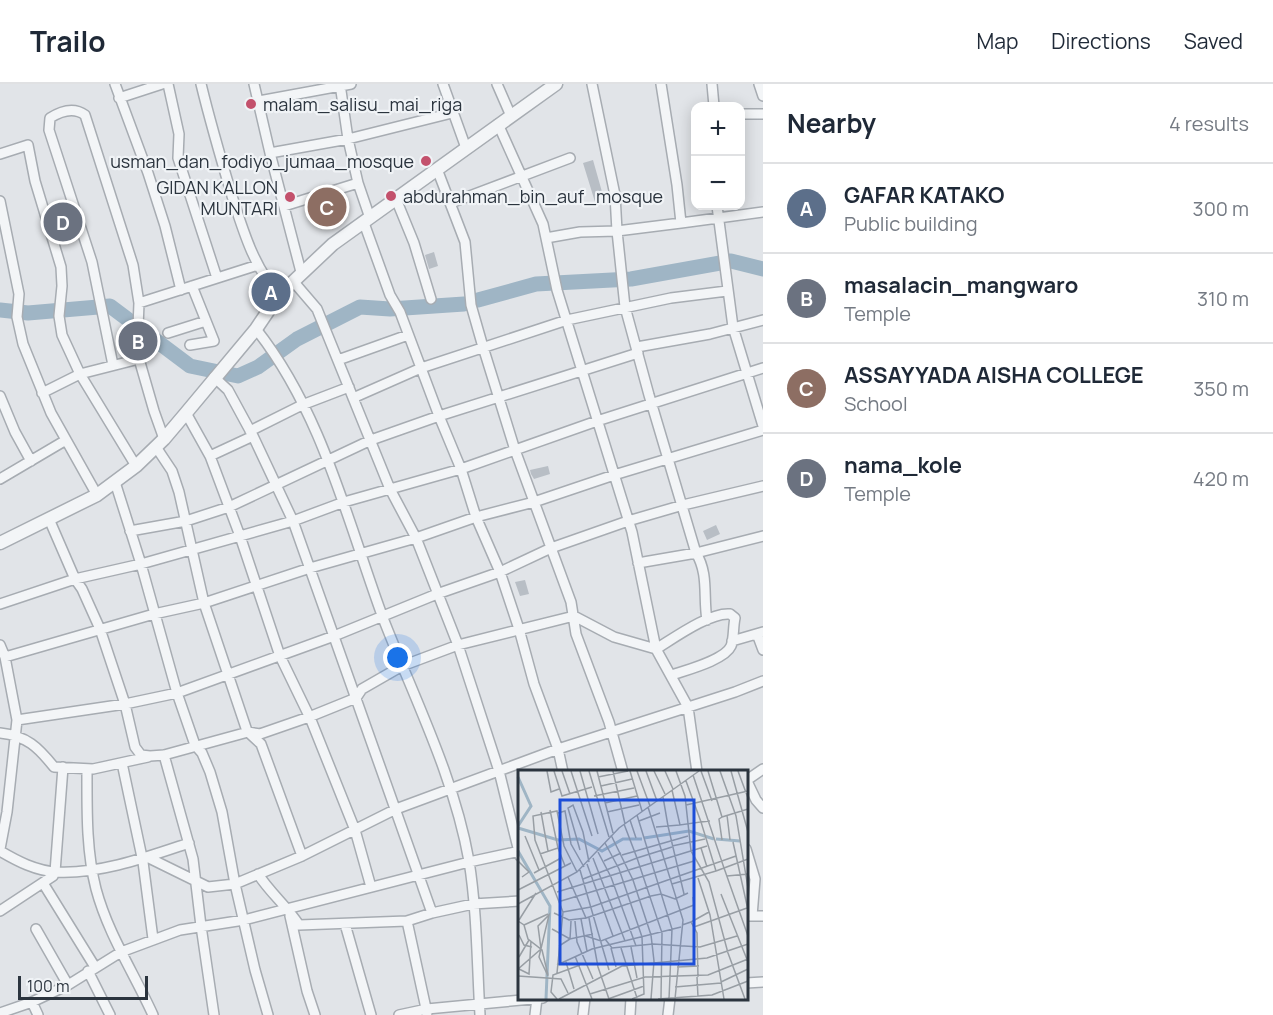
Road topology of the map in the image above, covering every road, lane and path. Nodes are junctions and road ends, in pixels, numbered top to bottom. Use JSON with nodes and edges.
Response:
{"nodes":[{"id":1,"x":115,"y":84,"type":"edge"},
{"id":2,"x":162,"y":84,"type":"edge"},
{"id":3,"x":168,"y":84,"type":"edge"},
{"id":4,"x":201,"y":84,"type":"edge"},
{"id":5,"x":254,"y":84,"type":"edge"},
{"id":6,"x":351,"y":84,"type":"edge"},
{"id":7,"x":443,"y":84,"type":"edge"},
{"id":8,"x":497,"y":84,"type":"edge"},
{"id":9,"x":592,"y":84,"type":"edge"},
{"id":10,"x":661,"y":84,"type":"edge"},
{"id":11,"x":712,"y":84,"type":"edge"},
{"id":12,"x":759,"y":84,"type":"edge"},
{"id":13,"x":340,"y":85,"type":"edge"},
{"id":14,"x":553,"y":85,"type":"edge"},
{"id":15,"x":763,"y":96,"type":"edge"},
{"id":16,"x":119,"y":98,"type":"junction"},
{"id":17,"x":259,"y":101,"type":"junction"},
{"id":18,"x":714,"y":102,"type":"edge"},
{"id":19,"x":452,"y":113,"type":"junction"},
{"id":20,"x":745,"y":114,"type":"edge"},
{"id":21,"x":763,"y":114,"type":"edge"},
{"id":22,"x":511,"y":116,"type":"junction"},
{"id":23,"x":498,"y":124,"type":"junction"},
{"id":24,"x":348,"y":139,"type":"junction"},
{"id":25,"x":466,"y":148,"type":"junction"},
{"id":26,"x":270,"y":153,"type":"junction"},
{"id":27,"x":0,"y":154,"type":"edge"},
{"id":28,"x":570,"y":158,"type":"dead end"},
{"id":29,"x":436,"y":169,"type":"junction"},
{"id":30,"x":521,"y":175,"type":"junction"},
{"id":31,"x":358,"y":183,"type":"junction"},
{"id":32,"x":396,"y":199,"type":"junction"},
{"id":33,"x":0,"y":201,"type":"edge"},
{"id":34,"x":451,"y":203,"type":"junction"},
{"id":35,"x":284,"y":206,"type":"junction"},
{"id":36,"x":718,"y":210,"type":"edge"},
{"id":37,"x":763,"y":212,"type":"edge"},
{"id":38,"x":719,"y":218,"type":"junction"},
{"id":39,"x":367,"y":220,"type":"junction"},
{"id":40,"x":681,"y":224,"type":"junction"},
{"id":41,"x":617,"y":231,"type":"junction"},
{"id":42,"x":546,"y":238,"type":"junction"},
{"id":43,"x":258,"y":265,"type":"junction"},
{"id":44,"x":297,"y":276,"type":"junction"},
{"id":45,"x":217,"y":278,"type":"junction"},
{"id":46,"x":192,"y":286,"type":"junction"},
{"id":47,"x":181,"y":290,"type":"junction"},
{"id":48,"x":727,"y":291,"type":"junction"},
{"id":49,"x":279,"y":295,"type":"junction"},
{"id":50,"x":431,"y":299,"type":"dead end"},
{"id":51,"x":139,"y":303,"type":"junction"},
{"id":52,"x":626,"y":307,"type":"junction"},
{"id":53,"x":567,"y":320,"type":"junction"},
{"id":54,"x":763,"y":320,"type":"edge"},
{"id":55,"x":206,"y":321,"type":"junction"},
{"id":56,"x":733,"y":327,"type":"junction"},
{"id":57,"x":256,"y":329,"type":"junction"},
{"id":58,"x":168,"y":333,"type":"dead end"},
{"id":59,"x":408,"y":335,"type":"junction"},
{"id":60,"x":190,"y":345,"type":"dead end"},
{"id":61,"x":483,"y":347,"type":"junction"},
{"id":62,"x":637,"y":350,"type":"junction"},
{"id":63,"x":139,"y":358,"type":"junction"},
{"id":64,"x":338,"y":360,"type":"junction"},
{"id":65,"x":113,"y":365,"type":"junction"},
{"id":66,"x":421,"y":368,"type":"junction"},
{"id":67,"x":763,"y":368,"type":"edge"},
{"id":68,"x":582,"y":370,"type":"junction"},
{"id":69,"x":80,"y":374,"type":"junction"},
{"id":70,"x":217,"y":374,"type":"junction"},
{"id":71,"x":746,"y":374,"type":"junction"},
{"id":72,"x":349,"y":387,"type":"junction"},
{"id":73,"x":42,"y":393,"type":"junction"},
{"id":74,"x":0,"y":396,"type":"edge"},
{"id":75,"x":498,"y":397,"type":"junction"},
{"id":76,"x":353,"y":398,"type":"junction"},
{"id":77,"x":652,"y":404,"type":"junction"},
{"id":78,"x":302,"y":405,"type":"junction"},
{"id":79,"x":3,"y":413,"type":"edge"},
{"id":80,"x":186,"y":413,"type":"junction"},
{"id":81,"x":439,"y":416,"type":"junction"},
{"id":82,"x":597,"y":421,"type":"junction"},
{"id":83,"x":763,"y":428,"type":"edge"},
{"id":84,"x":252,"y":434,"type":"junction"},
{"id":85,"x":66,"y":440,"type":"junction"},
{"id":86,"x":370,"y":440,"type":"junction"},
{"id":87,"x":160,"y":443,"type":"junction"},
{"id":88,"x":515,"y":450,"type":"junction"},
{"id":89,"x":210,"y":456,"type":"junction"},
{"id":90,"x":327,"y":459,"type":"junction"},
{"id":91,"x":668,"y":459,"type":"junction"},
{"id":92,"x":32,"y":461,"type":"junction"},
{"id":93,"x":136,"y":466,"type":"junction"},
{"id":94,"x":461,"y":469,"type":"junction"},
{"id":95,"x":614,"y":475,"type":"junction"},
{"id":96,"x":0,"y":479,"type":"edge"},
{"id":97,"x":115,"y":482,"type":"junction"},
{"id":98,"x":275,"y":484,"type":"junction"},
{"id":99,"x":763,"y":486,"type":"edge"},
{"id":100,"x":390,"y":489,"type":"junction"},
{"id":101,"x":97,"y":495,"type":"junction"},
{"id":102,"x":344,"y":502,"type":"junction"},
{"id":103,"x":534,"y":502,"type":"junction"},
{"id":104,"x":683,"y":505,"type":"junction"},
{"id":105,"x":229,"y":507,"type":"junction"},
{"id":106,"x":476,"y":517,"type":"junction"},
{"id":107,"x":49,"y":519,"type":"junction"},
{"id":108,"x":186,"y":521,"type":"junction"},
{"id":109,"x":293,"y":521,"type":"junction"},
{"id":110,"x":628,"y":521,"type":"junction"},
{"id":111,"x":130,"y":531,"type":"junction"},
{"id":112,"x":240,"y":536,"type":"junction"},
{"id":113,"x":763,"y":536,"type":"edge"},
{"id":114,"x":416,"y":538,"type":"junction"},
{"id":115,"x":0,"y":543,"type":"edge"},
{"id":116,"x":551,"y":548,"type":"junction"},
{"id":117,"x":192,"y":549,"type":"junction"},
{"id":118,"x":361,"y":552,"type":"junction"},
{"id":119,"x":696,"y":553,"type":"junction"},
{"id":120,"x":638,"y":563,"type":"junction"},
{"id":121,"x":141,"y":564,"type":"junction"},
{"id":122,"x":310,"y":568,"type":"junction"},
{"id":123,"x":500,"y":572,"type":"junction"},
{"id":124,"x":75,"y":579,"type":"junction"},
{"id":125,"x":256,"y":586,"type":"junction"},
{"id":126,"x":437,"y":594,"type":"junction"},
{"id":127,"x":204,"y":603,"type":"junction"},
{"id":128,"x":0,"y":604,"type":"edge"},
{"id":129,"x":154,"y":614,"type":"junction"},
{"id":130,"x":383,"y":616,"type":"junction"},
{"id":131,"x":574,"y":616,"type":"junction"},
{"id":132,"x":707,"y":620,"type":"junction"},
{"id":133,"x":100,"y":629,"type":"junction"},
{"id":134,"x":519,"y":629,"type":"junction"},
{"id":135,"x":760,"y":633,"type":"edge"},
{"id":136,"x":334,"y":636,"type":"junction"},
{"id":137,"x":732,"y":640,"type":"junction"},
{"id":138,"x":0,"y":645,"type":"edge"},
{"id":139,"x":458,"y":645,"type":"junction"},
{"id":140,"x":656,"y":649,"type":"junction"},
{"id":141,"x":763,"y":650,"type":"edge"},
{"id":142,"x":280,"y":656,"type":"junction"},
{"id":143,"x":5,"y":657,"type":"junction"},
{"id":144,"x":402,"y":666,"type":"junction"},
{"id":145,"x":228,"y":675,"type":"junction"},
{"id":146,"x":672,"y":675,"type":"junction"},
{"id":147,"x":763,"y":681,"type":"edge"},
{"id":148,"x":177,"y":693,"type":"junction"},
{"id":149,"x":356,"y":698,"type":"junction"},
{"id":150,"x":125,"y":704,"type":"junction"},
{"id":151,"x":688,"y":707,"type":"junction"},
{"id":152,"x":309,"y":717,"type":"junction"},
{"id":153,"x":17,"y":720,"type":"junction"},
{"id":154,"x":248,"y":732,"type":"junction"},
{"id":155,"x":611,"y":732,"type":"junction"},
{"id":156,"x":0,"y":733,"type":"edge"},
{"id":157,"x":15,"y":734,"type":"junction"},
{"id":158,"x":195,"y":745,"type":"junction"},
{"id":159,"x":558,"y":749,"type":"junction"},
{"id":160,"x":164,"y":755,"type":"junction"},
{"id":161,"x":150,"y":756,"type":"junction"},
{"id":162,"x":122,"y":763,"type":"junction"},
{"id":163,"x":63,"y":768,"type":"junction"},
{"id":164,"x":87,"y":769,"type":"junction"},
{"id":165,"x":763,"y":769,"type":"edge"},
{"id":166,"x":563,"y":770,"type":"edge"},
{"id":167,"x":622,"y":770,"type":"edge"},
{"id":168,"x":697,"y":770,"type":"edge"},
{"id":169,"x":499,"y":771,"type":"junction"},
{"id":170,"x":748,"y":778,"type":"edge"},
{"id":171,"x":748,"y":781,"type":"edge"},
{"id":172,"x":451,"y":788,"type":"junction"},
{"id":173,"x":763,"y":806,"type":"edge"},
{"id":174,"x":396,"y":809,"type":"junction"},
{"id":175,"x":355,"y":830,"type":"junction"},
{"id":176,"x":189,"y":843,"type":"junction"},
{"id":177,"x":518,"y":844,"type":"edge"},
{"id":178,"x":0,"y":850,"type":"edge"},
{"id":179,"x":518,"y":852,"type":"edge"},
{"id":180,"x":748,"y":853,"type":"edge"},
{"id":181,"x":303,"y":856,"type":"junction"},
{"id":182,"x":145,"y":858,"type":"junction"},
{"id":183,"x":469,"y":862,"type":"junction"},
{"id":184,"x":92,"y":869,"type":"junction"},
{"id":185,"x":55,"y":872,"type":"junction"},
{"id":186,"x":258,"y":874,"type":"junction"},
{"id":187,"x":419,"y":874,"type":"junction"},
{"id":188,"x":43,"y":883,"type":"junction"},
{"id":189,"x":197,"y":883,"type":"junction"},
{"id":190,"x":235,"y":884,"type":"junction"},
{"id":191,"x":371,"y":886,"type":"junction"},
{"id":192,"x":518,"y":901,"type":"edge"},
{"id":193,"x":473,"y":904,"type":"junction"},
{"id":194,"x":288,"y":908,"type":"junction"},
{"id":195,"x":0,"y":911,"type":"edge"},
{"id":196,"x":432,"y":913,"type":"junction"},
{"id":197,"x":749,"y":916,"type":"edge"},
{"id":198,"x":763,"y":916,"type":"edge"},
{"id":199,"x":244,"y":920,"type":"junction"},
{"id":200,"x":407,"y":921,"type":"junction"},
{"id":201,"x":345,"y":924,"type":"junction"},
{"id":202,"x":201,"y":927,"type":"junction"},
{"id":203,"x":36,"y":928,"type":"dead end"},
{"id":204,"x":153,"y":939,"type":"junction"},
{"id":205,"x":121,"y":952,"type":"junction"},
{"id":206,"x":91,"y":969,"type":"junction"},
{"id":207,"x":763,"y":982,"type":"edge"},
{"id":208,"x":748,"y":983,"type":"edge"},
{"id":209,"x":68,"y":984,"type":"junction"},
{"id":210,"x":523,"y":1000,"type":"edge"},
{"id":211,"x":537,"y":1000,"type":"edge"},
{"id":212,"x":585,"y":1000,"type":"edge"},
{"id":213,"x":631,"y":1000,"type":"edge"},
{"id":214,"x":670,"y":1000,"type":"edge"},
{"id":215,"x":32,"y":1002,"type":"junction"},
{"id":216,"x":480,"y":1003,"type":"junction"},
{"id":217,"x":427,"y":1012,"type":"edge"},
{"id":218,"x":0,"y":1013,"type":"edge"},
{"id":219,"x":38,"y":1015,"type":"edge"},
{"id":220,"x":110,"y":1015,"type":"edge"},
{"id":221,"x":153,"y":1015,"type":"edge"},
{"id":222,"x":214,"y":1015,"type":"edge"},
{"id":223,"x":268,"y":1015,"type":"edge"},
{"id":224,"x":315,"y":1015,"type":"edge"},
{"id":225,"x":371,"y":1015,"type":"edge"},
{"id":226,"x":399,"y":1015,"type":"edge"},
{"id":227,"x":480,"y":1015,"type":"edge"},
{"id":228,"x":535,"y":1015,"type":"edge"},
{"id":229,"x":583,"y":1015,"type":"edge"},
{"id":230,"x":630,"y":1015,"type":"edge"},
{"id":231,"x":668,"y":1015,"type":"edge"}],
"edges":[{"from":1,"to":16,"type":"street"},
{"from":2,"to":16,"type":"street"},
{"from":3,"to":45,"type":"street"},
{"from":4,"to":43,"type":"street"},
{"from":5,"to":17,"type":"street"},
{"from":6,"to":13,"type":"street"},
{"from":7,"to":19,"type":"street"},
{"from":8,"to":22,"type":"street"},
{"from":9,"to":41,"type":"street"},
{"from":10,"to":40,"type":"street"},
{"from":11,"to":18,"type":"street"},
{"from":12,"to":15,"type":"street"},
{"from":13,"to":17,"type":"street"},
{"from":13,"to":24,"type":"street"},
{"from":14,"to":22,"type":"street"},
{"from":16,"to":47,"type":"street"},
{"from":17,"to":26,"type":"street"},
{"from":19,"to":24,"type":"street"},
{"from":19,"to":25,"type":"street"},
{"from":20,"to":21,"type":"street"},
{"from":22,"to":23,"type":"street"},
{"from":23,"to":25,"type":"street"},
{"from":23,"to":30,"type":"street"},
{"from":24,"to":26,"type":"street"},
{"from":24,"to":31,"type":"street"},
{"from":25,"to":29,"type":"street"},
{"from":26,"to":35,"type":"street"},
{"from":27,"to":69,"type":"street"},
{"from":28,"to":30,"type":"street"},
{"from":29,"to":32,"type":"street"},
{"from":29,"to":34,"type":"street"},
{"from":30,"to":34,"type":"street"},
{"from":30,"to":42,"type":"street"},
{"from":31,"to":35,"type":"street"},
{"from":31,"to":39,"type":"street"},
{"from":32,"to":39,"type":"street"},
{"from":32,"to":50,"type":"street"},
{"from":33,"to":73,"type":"street"},
{"from":34,"to":61,"type":"street"},
{"from":35,"to":44,"type":"street"},
{"from":36,"to":38,"type":"street"},
{"from":37,"to":38,"type":"street"},
{"from":38,"to":40,"type":"street"},
{"from":38,"to":48,"type":"street"},
{"from":39,"to":44,"type":"street"},
{"from":39,"to":59,"type":"street"},
{"from":40,"to":41,"type":"street"},
{"from":41,"to":42,"type":"street"},
{"from":41,"to":52,"type":"street"},
{"from":42,"to":53,"type":"street"},
{"from":43,"to":45,"type":"street"},
{"from":43,"to":49,"type":"street"},
{"from":44,"to":49,"type":"street"},
{"from":44,"to":64,"type":"street"},
{"from":45,"to":46,"type":"street"},
{"from":46,"to":47,"type":"street"},
{"from":46,"to":55,"type":"street"},
{"from":47,"to":51,"type":"street"},
{"from":48,"to":52,"type":"street"},
{"from":48,"to":56,"type":"street"},
{"from":49,"to":57,"type":"street"},
{"from":51,"to":63,"type":"street"},
{"from":51,"to":65,"type":"street"},
{"from":52,"to":53,"type":"street"},
{"from":52,"to":62,"type":"street"},
{"from":53,"to":61,"type":"street"},
{"from":53,"to":68,"type":"street"},
{"from":54,"to":56,"type":"street"},
{"from":55,"to":58,"type":"street"},
{"from":55,"to":60,"type":"street"},
{"from":56,"to":62,"type":"street"},
{"from":56,"to":71,"type":"street"},
{"from":57,"to":70,"type":"street"},
{"from":57,"to":78,"type":"street"},
{"from":59,"to":64,"type":"street"},
{"from":59,"to":66,"type":"street"},
{"from":61,"to":66,"type":"street"},
{"from":61,"to":75,"type":"street"},
{"from":62,"to":68,"type":"street"},
{"from":62,"to":77,"type":"street"},
{"from":63,"to":65,"type":"street"},
{"from":63,"to":87,"type":"street"},
{"from":64,"to":72,"type":"street"},
{"from":65,"to":69,"type":"street"},
{"from":66,"to":76,"type":"street"},
{"from":66,"to":81,"type":"street"},
{"from":67,"to":71,"type":"street"},
{"from":68,"to":75,"type":"street"},
{"from":68,"to":82,"type":"street"},
{"from":69,"to":73,"type":"street"},
{"from":69,"to":93,"type":"street"},
{"from":70,"to":80,"type":"street"},
{"from":70,"to":84,"type":"street"},
{"from":71,"to":77,"type":"street"},
{"from":71,"to":83,"type":"street"},
{"from":72,"to":76,"type":"street"},
{"from":72,"to":78,"type":"street"},
{"from":73,"to":85,"type":"street"},
{"from":74,"to":79,"type":"street"},
{"from":75,"to":81,"type":"street"},
{"from":75,"to":88,"type":"street"},
{"from":76,"to":86,"type":"street"},
{"from":77,"to":82,"type":"street"},
{"from":77,"to":91,"type":"street"},
{"from":78,"to":84,"type":"street"},
{"from":78,"to":90,"type":"street"},
{"from":79,"to":92,"type":"street"},
{"from":80,"to":87,"type":"street"},
{"from":80,"to":89,"type":"street"},
{"from":81,"to":86,"type":"street"},
{"from":81,"to":94,"type":"street"},
{"from":82,"to":88,"type":"street"},
{"from":82,"to":95,"type":"street"},
{"from":83,"to":91,"type":"street"},
{"from":84,"to":89,"type":"street"},
{"from":84,"to":98,"type":"street"},
{"from":85,"to":92,"type":"street"},
{"from":85,"to":101,"type":"street"},
{"from":86,"to":90,"type":"street"},
{"from":86,"to":100,"type":"street"},
{"from":87,"to":93,"type":"street"},
{"from":87,"to":108,"type":"street"},
{"from":88,"to":94,"type":"street"},
{"from":88,"to":103,"type":"street"},
{"from":89,"to":105,"type":"street"},
{"from":90,"to":98,"type":"street"},
{"from":90,"to":102,"type":"street"},
{"from":91,"to":95,"type":"street"},
{"from":91,"to":104,"type":"street"},
{"from":92,"to":96,"type":"street"},
{"from":93,"to":97,"type":"street"},
{"from":94,"to":100,"type":"street"},
{"from":94,"to":106,"type":"street"},
{"from":95,"to":103,"type":"street"},
{"from":95,"to":110,"type":"street"},
{"from":97,"to":101,"type":"street"},
{"from":97,"to":111,"type":"street"},
{"from":98,"to":105,"type":"street"},
{"from":98,"to":109,"type":"street"},
{"from":99,"to":104,"type":"street"},
{"from":100,"to":102,"type":"street"},
{"from":100,"to":114,"type":"street"},
{"from":101,"to":107,"type":"street"},
{"from":102,"to":109,"type":"street"},
{"from":102,"to":118,"type":"street"},
{"from":103,"to":106,"type":"street"},
{"from":103,"to":116,"type":"street"},
{"from":104,"to":110,"type":"street"},
{"from":104,"to":119,"type":"street"},
{"from":105,"to":108,"type":"street"},
{"from":105,"to":112,"type":"street"},
{"from":106,"to":114,"type":"street"},
{"from":106,"to":123,"type":"street"},
{"from":107,"to":115,"type":"street"},
{"from":107,"to":124,"type":"street"},
{"from":108,"to":111,"type":"street"},
{"from":108,"to":117,"type":"street"},
{"from":109,"to":112,"type":"street"},
{"from":109,"to":122,"type":"street"},
{"from":110,"to":116,"type":"street"},
{"from":110,"to":120,"type":"street"},
{"from":111,"to":121,"type":"street"},
{"from":112,"to":117,"type":"street"},
{"from":112,"to":125,"type":"street"},
{"from":113,"to":119,"type":"street"},
{"from":114,"to":118,"type":"street"},
{"from":114,"to":126,"type":"street"},
{"from":116,"to":123,"type":"street"},
{"from":116,"to":131,"type":"street"},
{"from":117,"to":121,"type":"street"},
{"from":117,"to":127,"type":"street"},
{"from":118,"to":122,"type":"street"},
{"from":118,"to":130,"type":"street"},
{"from":119,"to":120,"type":"street"},
{"from":119,"to":132,"type":"street"},
{"from":120,"to":140,"type":"street"},
{"from":121,"to":124,"type":"street"},
{"from":121,"to":129,"type":"street"},
{"from":122,"to":125,"type":"street"},
{"from":122,"to":136,"type":"street"},
{"from":123,"to":126,"type":"street"},
{"from":123,"to":134,"type":"street"},
{"from":124,"to":128,"type":"street"},
{"from":124,"to":133,"type":"street"},
{"from":125,"to":127,"type":"street"},
{"from":125,"to":142,"type":"street"},
{"from":126,"to":130,"type":"street"},
{"from":126,"to":139,"type":"street"},
{"from":127,"to":129,"type":"street"},
{"from":127,"to":145,"type":"street"},
{"from":129,"to":133,"type":"street"},
{"from":129,"to":148,"type":"street"},
{"from":130,"to":136,"type":"street"},
{"from":130,"to":144,"type":"street"},
{"from":131,"to":134,"type":"street"},
{"from":131,"to":140,"type":"street"},
{"from":131,"to":155,"type":"street"},
{"from":132,"to":137,"type":"street"},
{"from":132,"to":140,"type":"street"},
{"from":133,"to":143,"type":"street"},
{"from":133,"to":150,"type":"street"},
{"from":134,"to":139,"type":"street"},
{"from":134,"to":159,"type":"street"},
{"from":135,"to":137,"type":"street"},
{"from":135,"to":141,"type":"street"},
{"from":136,"to":142,"type":"street"},
{"from":136,"to":149,"type":"street"},
{"from":137,"to":146,"type":"street"},
{"from":138,"to":143,"type":"street"},
{"from":139,"to":144,"type":"street"},
{"from":139,"to":169,"type":"street"},
{"from":140,"to":146,"type":"street"},
{"from":142,"to":145,"type":"street"},
{"from":142,"to":152,"type":"street"},
{"from":143,"to":153,"type":"street"},
{"from":144,"to":149,"type":"street"},
{"from":144,"to":172,"type":"street"},
{"from":145,"to":148,"type":"street"},
{"from":145,"to":154,"type":"street"},
{"from":146,"to":151,"type":"street"},
{"from":147,"to":151,"type":"street"},
{"from":148,"to":150,"type":"street"},
{"from":148,"to":158,"type":"street"},
{"from":149,"to":152,"type":"street"},
{"from":149,"to":174,"type":"street"},
{"from":150,"to":153,"type":"street"},
{"from":150,"to":161,"type":"street"},
{"from":151,"to":155,"type":"street"},
{"from":151,"to":168,"type":"street"},
{"from":152,"to":154,"type":"street"},
{"from":152,"to":175,"type":"street"},
{"from":153,"to":157,"type":"street"},
{"from":154,"to":158,"type":"street"},
{"from":154,"to":181,"type":"street"},
{"from":155,"to":159,"type":"street"},
{"from":155,"to":167,"type":"street"},
{"from":156,"to":157,"type":"street"},
{"from":157,"to":163,"type":"street"},
{"from":157,"to":178,"type":"street"},
{"from":158,"to":160,"type":"street"},
{"from":158,"to":190,"type":"street"},
{"from":159,"to":166,"type":"street"},
{"from":159,"to":169,"type":"street"},
{"from":160,"to":161,"type":"street"},
{"from":160,"to":176,"type":"street"},
{"from":161,"to":162,"type":"street"},
{"from":162,"to":164,"type":"street"},
{"from":162,"to":182,"type":"street"},
{"from":163,"to":164,"type":"street"},
{"from":163,"to":185,"type":"street"},
{"from":164,"to":184,"type":"street"},
{"from":165,"to":170,"type":"street"},
{"from":169,"to":172,"type":"street"},
{"from":169,"to":177,"type":"street"},
{"from":171,"to":173,"type":"street"},
{"from":172,"to":174,"type":"street"},
{"from":172,"to":183,"type":"street"},
{"from":174,"to":175,"type":"street"},
{"from":174,"to":187,"type":"street"},
{"from":175,"to":181,"type":"street"},
{"from":175,"to":191,"type":"street"},
{"from":176,"to":182,"type":"street"},
{"from":176,"to":189,"type":"street"},
{"from":178,"to":185,"type":"street"},
{"from":179,"to":183,"type":"street"},
{"from":180,"to":197,"type":"street"},
{"from":181,"to":186,"type":"street"},
{"from":182,"to":184,"type":"street"},
{"from":182,"to":189,"type":"street"},
{"from":182,"to":204,"type":"street"},
{"from":183,"to":187,"type":"street"},
{"from":183,"to":193,"type":"street"},
{"from":184,"to":185,"type":"street"},
{"from":184,"to":205,"type":"street"},
{"from":185,"to":188,"type":"street"},
{"from":186,"to":190,"type":"street"},
{"from":186,"to":194,"type":"street"},
{"from":187,"to":191,"type":"street"},
{"from":187,"to":196,"type":"street"},
{"from":188,"to":195,"type":"street"},
{"from":188,"to":206,"type":"street"},
{"from":189,"to":190,"type":"street"},
{"from":189,"to":202,"type":"street"},
{"from":190,"to":199,"type":"street"},
{"from":191,"to":194,"type":"street"},
{"from":192,"to":193,"type":"street"},
{"from":193,"to":196,"type":"street"},
{"from":193,"to":216,"type":"street"},
{"from":194,"to":199,"type":"street"},
{"from":194,"to":201,"type":"street"},
{"from":194,"to":224,"type":"street"},
{"from":196,"to":200,"type":"street"},
{"from":197,"to":198,"type":"street"},
{"from":199,"to":202,"type":"street"},
{"from":199,"to":223,"type":"street"},
{"from":200,"to":201,"type":"street"},
{"from":200,"to":217,"type":"street"},
{"from":201,"to":225,"type":"street"},
{"from":202,"to":204,"type":"street"},
{"from":202,"to":222,"type":"street"},
{"from":203,"to":209,"type":"street"},
{"from":204,"to":205,"type":"street"},
{"from":205,"to":206,"type":"street"},
{"from":205,"to":221,"type":"street"},
{"from":206,"to":209,"type":"street"},
{"from":206,"to":220,"type":"street"},
{"from":207,"to":208,"type":"street"},
{"from":209,"to":215,"type":"street"},
{"from":210,"to":216,"type":"street"},
{"from":211,"to":228,"type":"street"},
{"from":212,"to":229,"type":"street"},
{"from":213,"to":230,"type":"street"},
{"from":214,"to":231,"type":"street"},
{"from":215,"to":218,"type":"street"},
{"from":215,"to":219,"type":"street"},
{"from":216,"to":217,"type":"street"},
{"from":216,"to":227,"type":"street"},
{"from":217,"to":226,"type":"street"}]}
